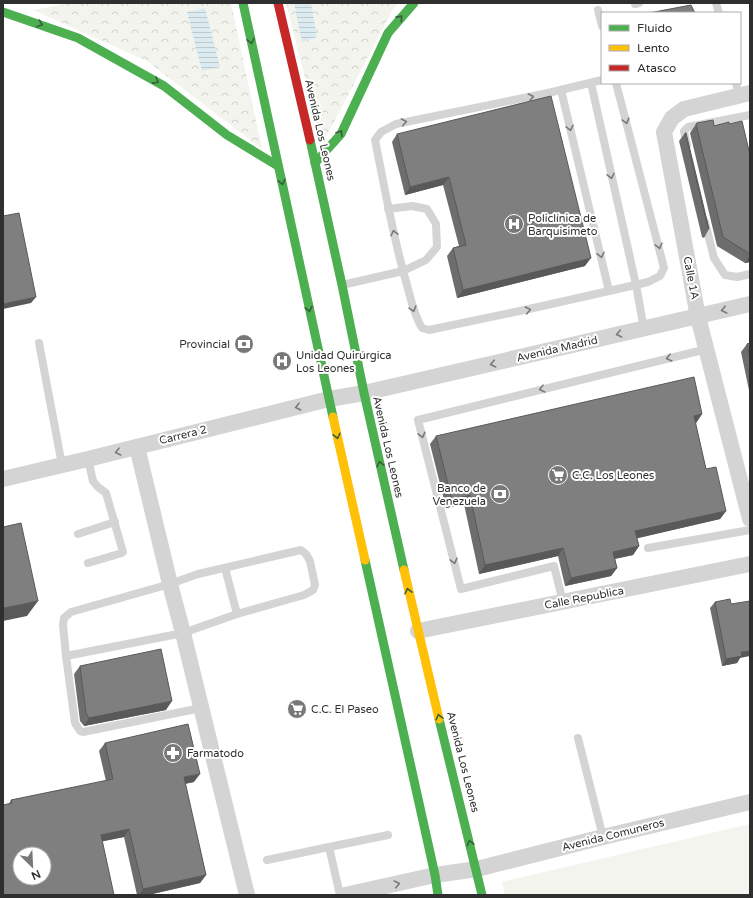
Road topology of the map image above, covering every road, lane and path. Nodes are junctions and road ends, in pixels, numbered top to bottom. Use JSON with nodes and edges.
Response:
{"nodes":[{"id":1,"x":243,"y":3,"type":"edge"},
{"id":2,"x":278,"y":3,"type":"edge"},
{"id":3,"x":414,"y":3,"type":"edge"},
{"id":4,"x":598,"y":10,"type":"dead end"},
{"id":5,"x":3,"y":12,"type":"edge"},
{"id":6,"x":601,"y":22,"type":"edge"},
{"id":7,"x":601,"y":80,"type":"edge"},
{"id":8,"x":591,"y":83,"type":"junction"},
{"id":9,"x":616,"y":84,"type":"edge"},
{"id":10,"x":562,"y":90,"type":"junction"},
{"id":11,"x":742,"y":91,"type":"edge"},
{"id":12,"x":750,"y":115,"type":"edge"},
{"id":13,"x":689,"y":154,"type":"edge"},
{"id":14,"x":315,"y":163,"type":"junction"},
{"id":15,"x":278,"y":166,"type":"junction"},
{"id":16,"x":388,"y":209,"type":"junction"},
{"id":17,"x":703,"y":213,"type":"edge"},
{"id":18,"x":403,"y":271,"type":"junction"},
{"id":19,"x":750,"y":274,"type":"edge"},
{"id":20,"x":342,"y":285,"type":"junction"},
{"id":21,"x":636,"y":285,"type":"junction"},
{"id":22,"x":609,"y":291,"type":"junction"},
{"id":23,"x":750,"y":304,"type":"edge"},
{"id":24,"x":698,"y":317,"type":"junction"},
{"id":25,"x":644,"y":329,"type":"junction"},
{"id":26,"x":40,"y":343,"type":"dead end"},
{"id":27,"x":707,"y":349,"type":"junction"},
{"id":28,"x":364,"y":393,"type":"junction"},
{"id":29,"x":329,"y":399,"type":"junction"},
{"id":30,"x":138,"y":447,"type":"junction"},
{"id":31,"x":88,"y":459,"type":"junction"},
{"id":32,"x":62,"y":465,"type":"junction"},
{"id":33,"x":3,"y":479,"type":"edge"},
{"id":34,"x":750,"y":519,"type":"edge"},
{"id":35,"x":115,"y":522,"type":"junction"},
{"id":36,"x":750,"y":530,"type":"edge"},
{"id":37,"x":78,"y":534,"type":"dead end"},
{"id":38,"x":648,"y":548,"type":"dead end"},
{"id":39,"x":88,"y":564,"type":"dead end"},
{"id":40,"x":750,"y":564,"type":"edge"},
{"id":41,"x":225,"y":568,"type":"junction"},
{"id":42,"x":170,"y":584,"type":"junction"},
{"id":43,"x":563,"y":602,"type":"junction"},
{"id":44,"x":237,"y":614,"type":"junction"},
{"id":45,"x":418,"y":631,"type":"junction"},
{"id":46,"x":183,"y":633,"type":"junction"},
{"id":47,"x":66,"y":656,"type":"junction"},
{"id":48,"x":201,"y":708,"type":"junction"},
{"id":49,"x":578,"y":738,"type":"dead end"},
{"id":50,"x":750,"y":802,"type":"edge"},
{"id":51,"x":388,"y":835,"type":"dead end"},
{"id":52,"x":603,"y":837,"type":"junction"},
{"id":53,"x":329,"y":847,"type":"junction"},
{"id":54,"x":267,"y":860,"type":"dead end"},
{"id":55,"x":477,"y":869,"type":"junction"},
{"id":56,"x":435,"y":875,"type":"junction"},
{"id":57,"x":353,"y":894,"type":"edge"},
{"id":58,"x":247,"y":895,"type":"edge"},
{"id":59,"x":340,"y":895,"type":"edge"},
{"id":60,"x":438,"y":895,"type":"edge"},
{"id":61,"x":482,"y":895,"type":"edge"}],
"edges":[{"from":1,"to":15,"type":"street","one_way":true},
{"from":2,"to":14,"type":"street","name":"Avenida Los Leones"},
{"from":14,"to":3,"type":"street","one_way":true},
{"from":4,"to":6,"type":"lane"},
{"from":5,"to":15,"type":"street","one_way":true},
{"from":7,"to":8,"type":"lane"},
{"from":8,"to":10,"type":"lane"},
{"from":8,"to":21,"type":"lane","one_way":true},
{"from":9,"to":21,"type":"lane","one_way":true},
{"from":16,"to":10,"type":"lane","one_way":true},
{"from":10,"to":22,"type":"lane","one_way":true},
{"from":11,"to":24,"type":"street","name":"Calle 1A"},
{"from":12,"to":13,"type":"lane"},
{"from":14,"to":20,"type":"street","name":"Avenida Los Leones"},
{"from":15,"to":29,"type":"street","one_way":true},
{"from":18,"to":16,"type":"lane","one_way":true},
{"from":16,"to":18,"type":"lane"},
{"from":17,"to":19,"type":"lane"},
{"from":18,"to":20,"type":"lane"},
{"from":18,"to":22,"type":"lane","one_way":true},
{"from":20,"to":28,"type":"street","name":"Avenida Los Leones"},
{"from":21,"to":22,"type":"lane"},
{"from":21,"to":25,"type":"lane"},
{"from":23,"to":24,"type":"street","name":"Avenida Madrid","one_way":true},
{"from":24,"to":25,"type":"street","name":"Avenida Madrid"},
{"from":24,"to":27,"type":"street","name":"Calle 1A"},
{"from":25,"to":28,"type":"street","name":"Avenida Madrid","one_way":true},
{"from":26,"to":32,"type":"lane"},
{"from":27,"to":34,"type":"street","name":"Calle 1A"},
{"from":27,"to":43,"type":"lane","one_way":true},
{"from":28,"to":29,"type":"street","name":"Carrera 2"},
{"from":45,"to":28,"type":"street","name":"Avenida Los Leones","one_way":true},
{"from":29,"to":30,"type":"street","name":"Carrera 2","one_way":true},
{"from":29,"to":56,"type":"street","one_way":true},
{"from":30,"to":31,"type":"street","name":"Carrera 2","one_way":true},
{"from":30,"to":42,"type":"street"},
{"from":31,"to":32,"type":"street","name":"Carrera 2"},
{"from":31,"to":35,"type":"lane"},
{"from":32,"to":33,"type":"street","name":"Carrera 2"},
{"from":35,"to":37,"type":"lane"},
{"from":35,"to":39,"type":"lane"},
{"from":36,"to":38,"type":"lane"},
{"from":40,"to":43,"type":"street","name":"Calle Republica"},
{"from":41,"to":42,"type":"lane"},
{"from":41,"to":44,"type":"lane"},
{"from":41,"to":44,"type":"lane"},
{"from":42,"to":46,"type":"street"},
{"from":42,"to":47,"type":"lane"},
{"from":43,"to":45,"type":"street","name":"Calle Republica"},
{"from":44,"to":46,"type":"lane"},
{"from":55,"to":45,"type":"street","name":"Avenida Los Leones","one_way":true},
{"from":46,"to":47,"type":"lane"},
{"from":46,"to":48,"type":"street"},
{"from":47,"to":48,"type":"lane"},
{"from":48,"to":58,"type":"street"},
{"from":49,"to":52,"type":"lane"},
{"from":50,"to":52,"type":"street","name":"Avenida Comuneros"},
{"from":51,"to":53,"type":"lane"},
{"from":52,"to":55,"type":"street","name":"Avenida Comuneros"},
{"from":53,"to":54,"type":"lane"},
{"from":53,"to":59,"type":"lane"},
{"from":55,"to":56,"type":"street","name":"Avenida Comuneros"},
{"from":55,"to":61,"type":"street","name":"Avenida Los Leones"},
{"from":57,"to":56,"type":"street","name":"Avenida Comuneros","one_way":true},
{"from":56,"to":60,"type":"street"}]}
